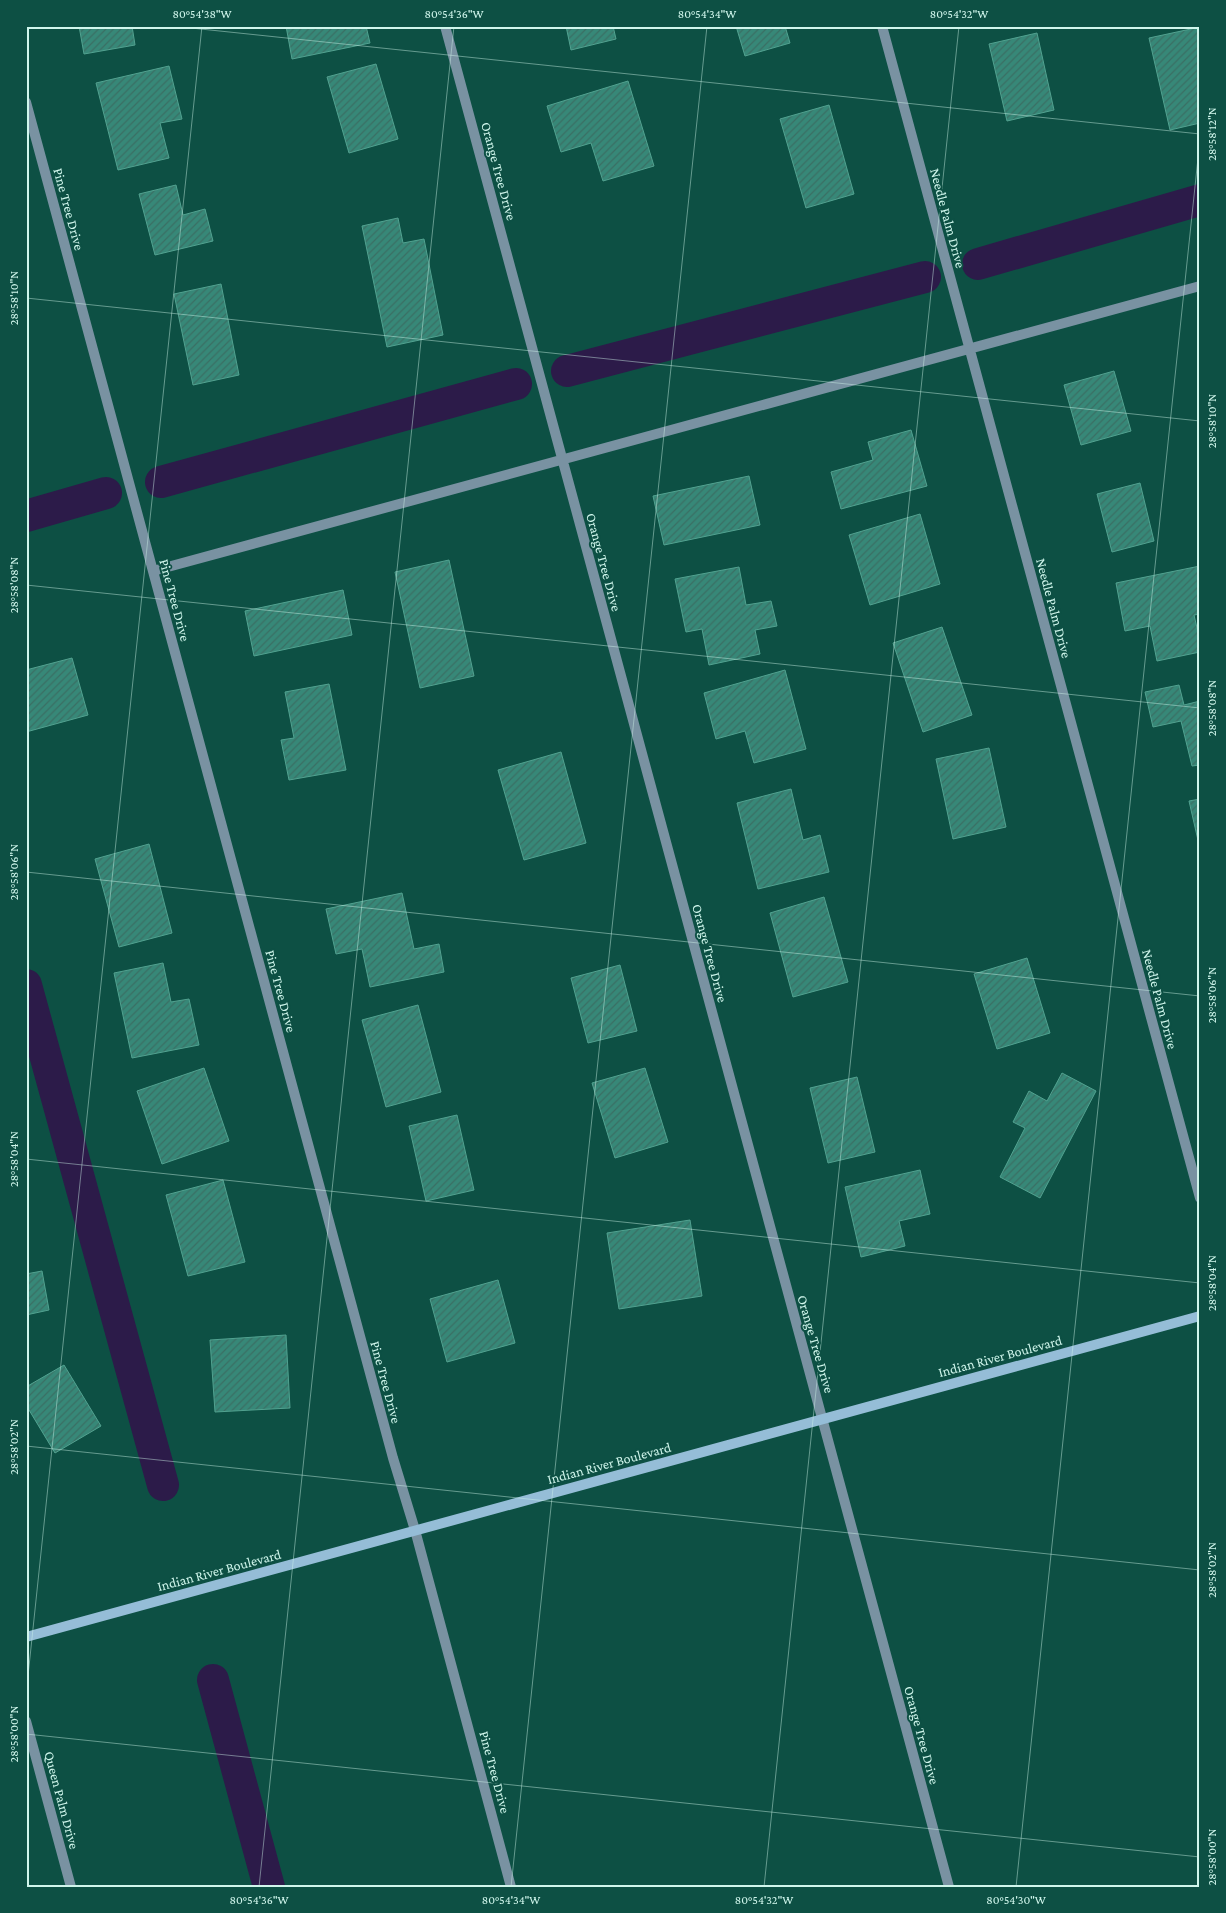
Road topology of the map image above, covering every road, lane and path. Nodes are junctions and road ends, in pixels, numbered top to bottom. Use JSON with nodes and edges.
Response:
{"nodes":[{"id":1,"x":445,"y":26,"type":"edge"},
{"id":2,"x":882,"y":26,"type":"edge"},
{"id":3,"x":26,"y":102,"type":"edge"},
{"id":4,"x":1200,"y":286,"type":"edge"},
{"id":5,"x":969,"y":349,"type":"junction"},
{"id":6,"x":562,"y":460,"type":"junction"},
{"id":7,"x":153,"y":571,"type":"junction"},
{"id":8,"x":1200,"y":1198,"type":"edge"},
{"id":9,"x":1200,"y":1316,"type":"edge"},
{"id":10,"x":823,"y":1419,"type":"junction"},
{"id":11,"x":415,"y":1530,"type":"junction"},
{"id":12,"x":26,"y":1637,"type":"edge"},
{"id":13,"x":26,"y":1721,"type":"edge"},
{"id":14,"x":71,"y":1887,"type":"edge"},
{"id":15,"x":511,"y":1887,"type":"edge"},
{"id":16,"x":949,"y":1887,"type":"edge"}],
"edges":[{"from":1,"to":6,"type":"street","name":"Orange Tree Drive"},
{"from":2,"to":5,"type":"street","name":"Needle Palm Drive"},
{"from":3,"to":7,"type":"street","name":"Pine Tree Drive"},
{"from":4,"to":5,"type":"street"},
{"from":5,"to":6,"type":"street"},
{"from":5,"to":8,"type":"street","name":"Needle Palm Drive"},
{"from":6,"to":7,"type":"street"},
{"from":6,"to":10,"type":"street","name":"Orange Tree Drive"},
{"from":7,"to":11,"type":"street","name":"Pine Tree Drive"},
{"from":9,"to":10,"type":"main road","name":"Indian River Boulevard"},
{"from":10,"to":11,"type":"main road","name":"Indian River Boulevard"},
{"from":10,"to":16,"type":"street","name":"Orange Tree Drive"},
{"from":11,"to":12,"type":"main road","name":"Indian River Boulevard"},
{"from":11,"to":15,"type":"street","name":"Pine Tree Drive"},
{"from":13,"to":14,"type":"street","name":"Queen Palm Drive"}]}
